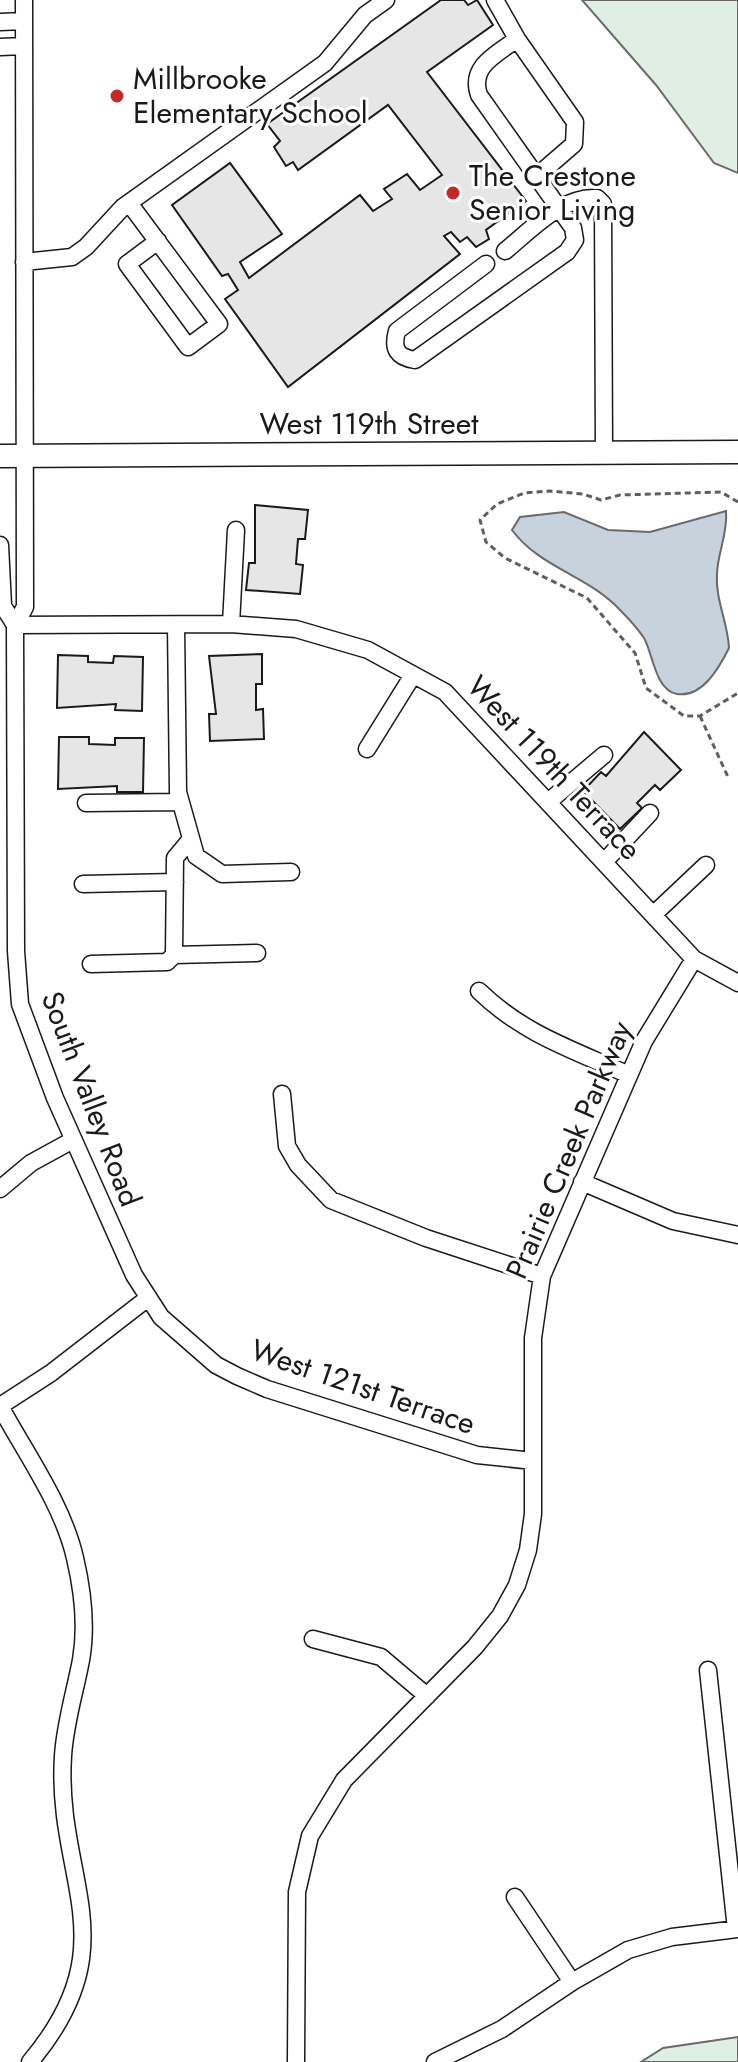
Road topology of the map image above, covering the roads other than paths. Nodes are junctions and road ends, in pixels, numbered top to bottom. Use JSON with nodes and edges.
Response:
{"nodes":[{"id":1,"x":24,"y":0,"type":"edge"},
{"id":2,"x":386,"y":0,"type":"edge"},
{"id":3,"x":495,"y":0,"type":"edge"},
{"id":4,"x":24,"y":21,"type":"junction"},
{"id":5,"x":0,"y":22,"type":"edge"},
{"id":6,"x":517,"y":39,"type":"junction"},
{"id":7,"x":24,"y":46,"type":"junction"},
{"id":8,"x":0,"y":47,"type":"edge"},
{"id":9,"x":537,"y":176,"type":"junction"},
{"id":10,"x":129,"y":203,"type":"junction"},
{"id":11,"x":560,"y":207,"type":"junction"},
{"id":12,"x":158,"y":241,"type":"junction"},
{"id":13,"x":505,"y":251,"type":"dead end"},
{"id":14,"x":24,"y":262,"type":"junction"},
{"id":15,"x":486,"y":264,"type":"dead end"},
{"id":16,"x":738,"y":452,"type":"edge"},
{"id":17,"x":604,"y":453,"type":"junction"},
{"id":18,"x":25,"y":455,"type":"junction"},
{"id":19,"x":0,"y":456,"type":"edge"},
{"id":20,"x":236,"y":530,"type":"dead end"},
{"id":21,"x":0,"y":545,"type":"edge"},
{"id":22,"x":231,"y":624,"type":"junction"},
{"id":23,"x":15,"y":625,"type":"junction"},
{"id":24,"x":176,"y":625,"type":"junction"},
{"id":25,"x":413,"y":675,"type":"junction"},
{"id":26,"x":7,"y":742,"type":"edge"},
{"id":27,"x":367,"y":749,"type":"dead end"},
{"id":28,"x":604,"y":755,"type":"dead end"},
{"id":29,"x":180,"y":802,"type":"junction"},
{"id":30,"x":548,"y":802,"type":"junction"},
{"id":31,"x":86,"y":803,"type":"dead end"},
{"id":32,"x":650,"y":813,"type":"dead end"},
{"id":33,"x":190,"y":840,"type":"junction"},
{"id":34,"x":604,"y":862,"type":"junction"},
{"id":35,"x":706,"y":865,"type":"dead end"},
{"id":36,"x":291,"y":872,"type":"dead end"},
{"id":37,"x":175,"y":882,"type":"junction"},
{"id":38,"x":83,"y":884,"type":"dead end"},
{"id":39,"x":653,"y":915,"type":"junction"},
{"id":40,"x":257,"y":953,"type":"dead end"},
{"id":41,"x":174,"y":955,"type":"junction"},
{"id":42,"x":694,"y":959,"type":"junction"},
{"id":43,"x":91,"y":964,"type":"dead end"},
{"id":44,"x":738,"y":983,"type":"edge"},
{"id":45,"x":479,"y":991,"type":"dead end"},
{"id":46,"x":629,"y":1075,"type":"junction"},
{"id":47,"x":282,"y":1094,"type":"dead end"},
{"id":48,"x":73,"y":1140,"type":"junction"},
{"id":49,"x":582,"y":1182,"type":"junction"},
{"id":50,"x":0,"y":1189,"type":"edge"},
{"id":51,"x":738,"y":1235,"type":"edge"},
{"id":52,"x":542,"y":1276,"type":"junction"},
{"id":53,"x":148,"y":1298,"type":"junction"},
{"id":54,"x":0,"y":1406,"type":"edge"},
{"id":55,"x":533,"y":1461,"type":"junction"},
{"id":56,"x":313,"y":1639,"type":"dead end"},
{"id":57,"x":708,"y":1670,"type":"dead end"},
{"id":58,"x":427,"y":1696,"type":"junction"},
{"id":59,"x":515,"y":1897,"type":"dead end"},
{"id":60,"x":737,"y":1929,"type":"edge"},
{"id":61,"x":572,"y":1982,"type":"junction"},
{"id":62,"x":30,"y":2062,"type":"edge"},
{"id":63,"x":296,"y":2062,"type":"edge"},
{"id":64,"x":435,"y":2062,"type":"edge"}],
"edges":[{"from":1,"to":4,"type":"street","name":"South Valley Road"},
{"from":2,"to":10,"type":"street"},
{"from":3,"to":6,"type":"street"},
{"from":4,"to":5,"type":"street"},
{"from":4,"to":7,"type":"street","name":"South Valley Road"},
{"from":6,"to":9,"type":"street"},
{"from":6,"to":9,"type":"street"},
{"from":7,"to":8,"type":"street"},
{"from":7,"to":14,"type":"street","name":"South Valley Road"},
{"from":9,"to":11,"type":"street"},
{"from":10,"to":12,"type":"street"},
{"from":10,"to":14,"type":"street"},
{"from":11,"to":13,"type":"street"},
{"from":11,"to":15,"type":"street"},
{"from":11,"to":17,"type":"street"},
{"from":12,"to":12,"type":"street"},
{"from":14,"to":18,"type":"street","name":"South Valley Road"},
{"from":16,"to":17,"type":"main road","name":"West 119th Street"},
{"from":17,"to":18,"type":"main road","name":"West 119th Street"},
{"from":18,"to":19,"type":"main road","name":"West 119th Street"},
{"from":18,"to":23,"type":"street","name":"South Valley Road"},
{"from":20,"to":22,"type":"street"},
{"from":21,"to":23,"type":"street","name":"South Valley Road"},
{"from":22,"to":24,"type":"street","name":"West 119th Terrace"},
{"from":22,"to":25,"type":"street","name":"West 119th Terrace"},
{"from":23,"to":24,"type":"street","name":"West 119th Terrace"},
{"from":23,"to":26,"type":"street","name":"South Valley Road"},
{"from":24,"to":29,"type":"street"},
{"from":25,"to":27,"type":"street"},
{"from":25,"to":30,"type":"street","name":"West 119th Terrace"},
{"from":26,"to":48,"type":"street","name":"South Valley Road"},
{"from":28,"to":30,"type":"street"},
{"from":29,"to":31,"type":"street"},
{"from":29,"to":33,"type":"street"},
{"from":30,"to":34,"type":"street","name":"West 119th Terrace"},
{"from":32,"to":34,"type":"street"},
{"from":33,"to":36,"type":"street"},
{"from":33,"to":37,"type":"street"},
{"from":34,"to":39,"type":"street","name":"West 119th Terrace"},
{"from":35,"to":39,"type":"street"},
{"from":37,"to":38,"type":"street"},
{"from":37,"to":41,"type":"street"},
{"from":39,"to":42,"type":"street","name":"West 119th Terrace"},
{"from":40,"to":41,"type":"street"},
{"from":41,"to":43,"type":"street"},
{"from":42,"to":44,"type":"street","name":"West 119th Terrace"},
{"from":42,"to":46,"type":"street","name":"Prairie Creek Parkway"},
{"from":45,"to":46,"type":"street"},
{"from":46,"to":49,"type":"street","name":"Prairie Creek Parkway"},
{"from":47,"to":52,"type":"street"},
{"from":48,"to":50,"type":"street"},
{"from":48,"to":53,"type":"street","name":"South Valley Road"},
{"from":49,"to":51,"type":"street"},
{"from":49,"to":52,"type":"street","name":"Prairie Creek Parkway"},
{"from":52,"to":55,"type":"street","name":"Prairie Creek Parkway"},
{"from":53,"to":54,"type":"street"},
{"from":53,"to":55,"type":"street","name":"West 121st Terrace"},
{"from":54,"to":62,"type":"street"},
{"from":55,"to":58,"type":"street","name":"Prairie Creek Parkway"},
{"from":56,"to":58,"type":"street"},
{"from":57,"to":60,"type":"street"},
{"from":58,"to":63,"type":"street","name":"Prairie Creek Parkway"},
{"from":59,"to":61,"type":"street"},
{"from":60,"to":61,"type":"street"},
{"from":61,"to":64,"type":"street"}]}
